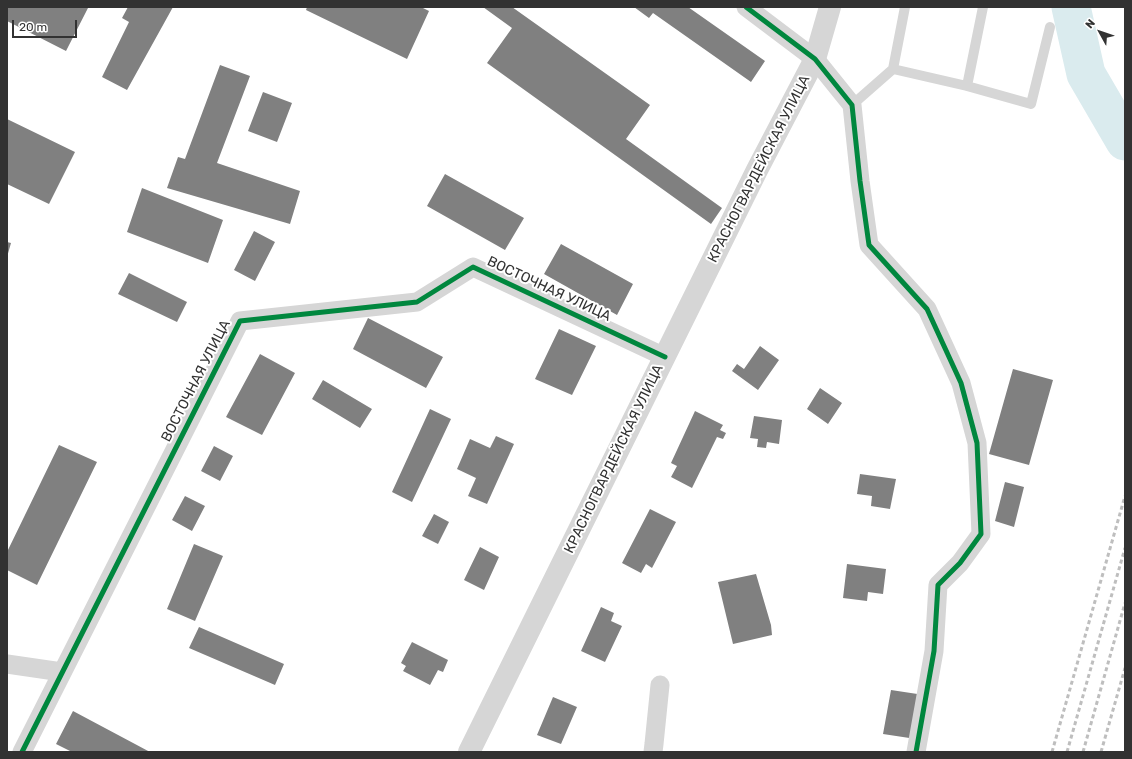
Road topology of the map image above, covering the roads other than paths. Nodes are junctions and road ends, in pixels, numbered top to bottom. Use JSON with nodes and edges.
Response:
{"nodes":[{"id":1,"x":746,"y":7,"type":"edge"},
{"id":2,"x":830,"y":7,"type":"edge"},
{"id":3,"x":905,"y":7,"type":"edge"},
{"id":4,"x":983,"y":7,"type":"edge"},
{"id":5,"x":1050,"y":27,"type":"dead end"},
{"id":6,"x":815,"y":59,"type":"junction"},
{"id":7,"x":893,"y":69,"type":"junction"},
{"id":8,"x":967,"y":86,"type":"junction"},
{"id":9,"x":852,"y":105,"type":"junction"},
{"id":10,"x":665,"y":357,"type":"junction"},
{"id":11,"x":7,"y":664,"type":"edge"},
{"id":12,"x":62,"y":672,"type":"junction"},
{"id":13,"x":660,"y":685,"type":"dead end"},
{"id":14,"x":22,"y":752,"type":"edge"},
{"id":15,"x":469,"y":752,"type":"edge"},
{"id":16,"x":653,"y":752,"type":"edge"},
{"id":17,"x":916,"y":752,"type":"edge"}],
"edges":[{"from":1,"to":6,"type":"street"},
{"from":2,"to":6,"type":"street","name":"КРАСНОГВАРДЕЙСКАЯ УЛИЦА"},
{"from":3,"to":7,"type":"lane"},
{"from":4,"to":8,"type":"lane"},
{"from":5,"to":8,"type":"lane"},
{"from":6,"to":9,"type":"street"},
{"from":6,"to":10,"type":"street","name":"КРАСНОГВАРДЕЙСКАЯ УЛИЦА"},
{"from":7,"to":8,"type":"lane"},
{"from":7,"to":9,"type":"lane"},
{"from":9,"to":17,"type":"street"},
{"from":10,"to":12,"type":"street","name":"ВОСТОЧНАЯ УЛИЦА"},
{"from":10,"to":15,"type":"street","name":"КРАСНОГВАРДЕЙСКАЯ УЛИЦА"},
{"from":11,"to":12,"type":"street"},
{"from":12,"to":14,"type":"street","name":"ВОСТОЧНАЯ УЛИЦА"},
{"from":13,"to":16,"type":"street"}]}
